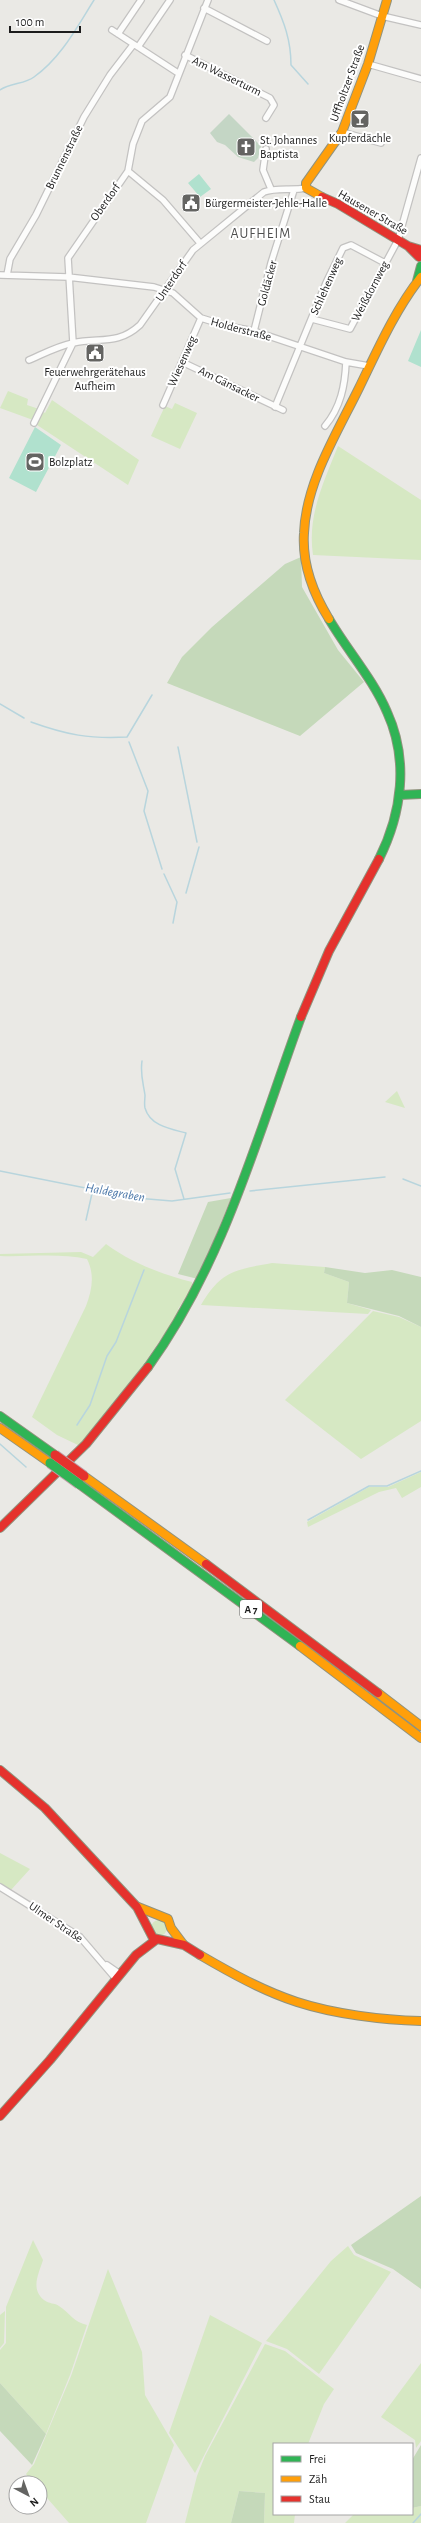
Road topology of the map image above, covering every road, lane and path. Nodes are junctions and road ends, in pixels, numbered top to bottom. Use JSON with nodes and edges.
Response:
{"nodes":[{"id":1,"x":141,"y":0,"type":"edge"},
{"id":2,"x":170,"y":0,"type":"edge"},
{"id":3,"x":208,"y":0,"type":"edge"},
{"id":4,"x":339,"y":0,"type":"edge"},
{"id":5,"x":387,"y":0,"type":"edge"},
{"id":6,"x":204,"y":8,"type":"junction"},
{"id":7,"x":382,"y":16,"type":"junction"},
{"id":8,"x":421,"y":25,"type":"edge"},
{"id":9,"x":112,"y":30,"type":"dead end"},
{"id":10,"x":118,"y":34,"type":"junction"},
{"id":11,"x":267,"y":41,"type":"dead end"},
{"id":12,"x":135,"y":46,"type":"junction"},
{"id":13,"x":184,"y":55,"type":"junction"},
{"id":14,"x":368,"y":64,"type":"junction"},
{"id":15,"x":178,"y":73,"type":"junction"},
{"id":16,"x":421,"y":79,"type":"edge"},
{"id":17,"x":266,"y":118,"type":"dead end"},
{"id":18,"x":342,"y":132,"type":"junction"},
{"id":19,"x":381,"y":143,"type":"dead end"},
{"id":20,"x":266,"y":149,"type":"dead end"},
{"id":21,"x":421,"y":158,"type":"edge"},
{"id":22,"x":128,"y":170,"type":"junction"},
{"id":23,"x":306,"y":188,"type":"junction"},
{"id":24,"x":271,"y":189,"type":"junction"},
{"id":25,"x":294,"y":190,"type":"junction"},
{"id":26,"x":398,"y":240,"type":"junction"},
{"id":27,"x":200,"y":243,"type":"junction"},
{"id":28,"x":421,"y":258,"type":"edge"},
{"id":29,"x":385,"y":263,"type":"junction"},
{"id":30,"x":0,"y":275,"type":"edge"},
{"id":31,"x":7,"y":275,"type":"junction"},
{"id":32,"x":68,"y":277,"type":"junction"},
{"id":33,"x":419,"y":279,"type":"edge"},
{"id":34,"x":165,"y":290,"type":"junction"},
{"id":35,"x":201,"y":318,"type":"junction"},
{"id":36,"x":312,"y":319,"type":"junction"},
{"id":37,"x":254,"y":331,"type":"junction"},
{"id":38,"x":73,"y":343,"type":"junction"},
{"id":39,"x":301,"y":346,"type":"junction"},
{"id":40,"x":29,"y":360,"type":"dead end"},
{"id":41,"x":182,"y":362,"type":"junction"},
{"id":42,"x":346,"y":362,"type":"junction"},
{"id":43,"x":369,"y":366,"type":"junction"},
{"id":44,"x":163,"y":405,"type":"dead end"},
{"id":45,"x":275,"y":407,"type":"junction"},
{"id":46,"x":283,"y":410,"type":"dead end"},
{"id":47,"x":34,"y":423,"type":"dead end"},
{"id":48,"x":325,"y":426,"type":"dead end"},
{"id":49,"x":421,"y":794,"type":"edge"},
{"id":50,"x":400,"y":795,"type":"junction"},
{"id":51,"x":0,"y":1416,"type":"edge"},
{"id":52,"x":0,"y":1428,"type":"edge"},
{"id":53,"x":52,"y":1459,"type":"junction"},
{"id":54,"x":81,"y":1480,"type":"junction"},
{"id":55,"x":0,"y":1528,"type":"edge"},
{"id":56,"x":421,"y":1726,"type":"edge"},
{"id":57,"x":421,"y":1738,"type":"edge"},
{"id":58,"x":0,"y":1770,"type":"edge"},
{"id":59,"x":0,"y":1887,"type":"edge"},
{"id":60,"x":137,"y":1907,"type":"junction"},
{"id":61,"x":158,"y":1916,"type":"junction"},
{"id":62,"x":147,"y":1928,"type":"junction"},
{"id":63,"x":171,"y":1928,"type":"junction"},
{"id":64,"x":160,"y":1939,"type":"junction"},
{"id":65,"x":184,"y":1944,"type":"junction"},
{"id":66,"x":136,"y":1955,"type":"junction"},
{"id":67,"x":118,"y":1976,"type":"junction"},
{"id":68,"x":421,"y":2021,"type":"edge"},
{"id":69,"x":0,"y":2116,"type":"edge"}],
"edges":[{"from":1,"to":10,"type":"street"},
{"from":2,"to":12,"type":"street","name":"Brunnenstraße"},
{"from":3,"to":6,"type":"street","name":"Oberdorf"},
{"from":4,"to":7,"type":"street"},
{"from":5,"to":7,"type":"main road","name":"Uffholtzer Straße"},
{"from":6,"to":11,"type":"street"},
{"from":6,"to":13,"type":"street","name":"Oberdorf"},
{"from":7,"to":8,"type":"street"},
{"from":7,"to":14,"type":"main road","name":"Uffholtzer Straße"},
{"from":9,"to":10,"type":"street"},
{"from":10,"to":12,"type":"street"},
{"from":12,"to":15,"type":"street"},
{"from":12,"to":31,"type":"street","name":"Brunnenstraße"},
{"from":13,"to":15,"type":"street","name":"Oberdorf"},
{"from":13,"to":17,"type":"street","name":"Am Wasserturm"},
{"from":14,"to":16,"type":"street"},
{"from":14,"to":18,"type":"main road","name":"Uffholtzer Straße"},
{"from":15,"to":22,"type":"street","name":"Oberdorf"},
{"from":18,"to":19,"type":"street"},
{"from":18,"to":23,"type":"main road","name":"Uffholtzer Straße"},
{"from":20,"to":24,"type":"street"},
{"from":21,"to":26,"type":"street","name":"Weißdornweg"},
{"from":22,"to":27,"type":"street"},
{"from":22,"to":32,"type":"street","name":"Oberdorf"},
{"from":23,"to":25,"type":"street"},
{"from":23,"to":26,"type":"main road","name":"Hausener Straße"},
{"from":24,"to":25,"type":"street"},
{"from":24,"to":27,"type":"street","name":"Unterdorf"},
{"from":25,"to":37,"type":"street","name":"Goldäcker"},
{"from":26,"to":28,"type":"main road","name":"Hausener Straße"},
{"from":26,"to":29,"type":"street","name":"Weißdornweg"},
{"from":27,"to":34,"type":"street","name":"Unterdorf"},
{"from":28,"to":33,"type":"main road"},
{"from":29,"to":36,"type":"street","name":"Weißdornweg"},
{"from":29,"to":36,"type":"street","name":"Schlehenweg"},
{"from":30,"to":31,"type":"street","name":"Holderstraße"},
{"from":31,"to":32,"type":"street","name":"Holderstraße"},
{"from":32,"to":34,"type":"street","name":"Holderstraße"},
{"from":32,"to":38,"type":"street","name":"Oberdorf"},
{"from":33,"to":43,"type":"main road"},
{"from":34,"to":35,"type":"street","name":"Holderstraße"},
{"from":34,"to":38,"type":"street","name":"Unterdorf"},
{"from":35,"to":37,"type":"street","name":"Holderstraße"},
{"from":35,"to":41,"type":"street","name":"Wiesenweg"},
{"from":36,"to":39,"type":"street","name":"Schlehenweg"},
{"from":37,"to":39,"type":"street","name":"Holderstraße"},
{"from":38,"to":40,"type":"street","name":"Unterdorf"},
{"from":38,"to":47,"type":"street"},
{"from":39,"to":42,"type":"street","name":"Holderstraße"},
{"from":39,"to":45,"type":"street"},
{"from":41,"to":44,"type":"street","name":"Wiesenweg"},
{"from":41,"to":45,"type":"street","name":"Am Gänsacker"},
{"from":42,"to":43,"type":"street","name":"Holderstraße"},
{"from":42,"to":48,"type":"street"},
{"from":43,"to":50,"type":"main road"},
{"from":45,"to":46,"type":"street","name":"Am Gänsacker"},
{"from":49,"to":50,"type":"main road"},
{"from":50,"to":55,"type":"main road"},
{"from":51,"to":53,"type":"main road","number":"A 7"},
{"from":52,"to":53,"type":"main road","number":"A 7"},
{"from":53,"to":54,"type":"main road","number":"A 7","bridge":true},
{"from":54,"to":56,"type":"main road","number":"A 7"},
{"from":54,"to":57,"type":"main road","number":"A 7"},
{"from":58,"to":60,"type":"main road"},
{"from":59,"to":67,"type":"street","name":"Ulmer Straße"},
{"from":60,"to":61,"type":"main road"},
{"from":60,"to":62,"type":"main road"},
{"from":61,"to":62,"type":"main road"},
{"from":61,"to":63,"type":"main road"},
{"from":62,"to":64,"type":"main road"},
{"from":62,"to":66,"type":"main road"},
{"from":63,"to":64,"type":"main road"},
{"from":63,"to":65,"type":"main road"},
{"from":64,"to":65,"type":"main road"},
{"from":64,"to":66,"type":"main road"},
{"from":65,"to":68,"type":"main road"},
{"from":66,"to":67,"type":"main road"},
{"from":67,"to":69,"type":"main road"}]}
